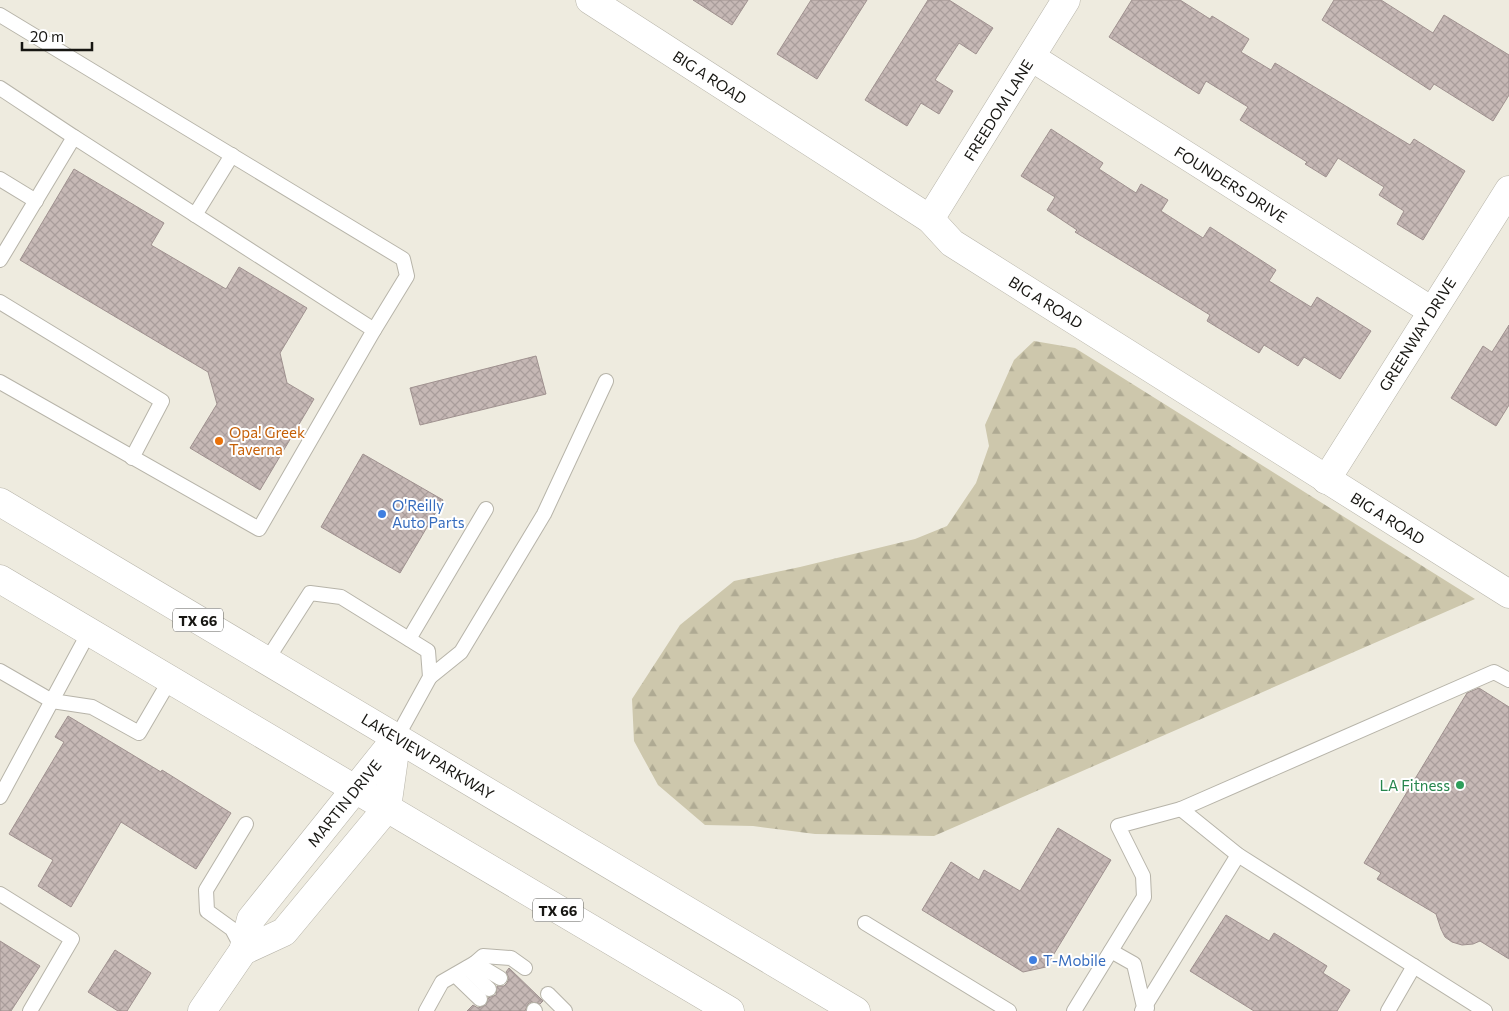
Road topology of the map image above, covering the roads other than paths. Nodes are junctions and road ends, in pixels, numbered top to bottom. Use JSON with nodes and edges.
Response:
{"nodes":[{"id":1,"x":590,"y":0,"type":"edge"},
{"id":2,"x":1066,"y":0,"type":"edge"},
{"id":3,"x":0,"y":15,"type":"edge"},
{"id":4,"x":1031,"y":57,"type":"junction"},
{"id":5,"x":0,"y":88,"type":"edge"},
{"id":6,"x":74,"y":137,"type":"junction"},
{"id":7,"x":232,"y":155,"type":"junction"},
{"id":8,"x":0,"y":179,"type":"edge"},
{"id":9,"x":1509,"y":190,"type":"edge"},
{"id":10,"x":36,"y":201,"type":"junction"},
{"id":11,"x":196,"y":215,"type":"junction"},
{"id":12,"x":930,"y":219,"type":"junction"},
{"id":13,"x":0,"y":260,"type":"edge"},
{"id":14,"x":0,"y":302,"type":"edge"},
{"id":15,"x":1432,"y":311,"type":"junction"},
{"id":16,"x":374,"y":330,"type":"junction"},
{"id":17,"x":606,"y":381,"type":"dead end"},
{"id":18,"x":0,"y":382,"type":"edge"},
{"id":19,"x":132,"y":458,"type":"junction"},
{"id":20,"x":1326,"y":480,"type":"junction"},
{"id":21,"x":0,"y":502,"type":"edge"},
{"id":22,"x":486,"y":510,"type":"dead end"},
{"id":23,"x":1,"y":581,"type":"edge"},
{"id":24,"x":1509,"y":594,"type":"edge"},
{"id":25,"x":89,"y":632,"type":"junction"},
{"id":26,"x":409,"y":639,"type":"junction"},
{"id":27,"x":267,"y":660,"type":"junction"},
{"id":28,"x":0,"y":670,"type":"edge"},
{"id":29,"x":430,"y":678,"type":"junction"},
{"id":30,"x":170,"y":680,"type":"junction"},
{"id":31,"x":1509,"y":680,"type":"edge"},
{"id":32,"x":52,"y":701,"type":"junction"},
{"id":33,"x":397,"y":737,"type":"junction"},
{"id":34,"x":354,"y":790,"type":"junction"},
{"id":35,"x":0,"y":797,"type":"edge"},
{"id":36,"x":387,"y":808,"type":"junction"},
{"id":37,"x":1182,"y":809,"type":"junction"},
{"id":38,"x":246,"y":824,"type":"dead end"},
{"id":39,"x":1238,"y":855,"type":"junction"},
{"id":40,"x":0,"y":894,"type":"edge"},
{"id":41,"x":865,"y":923,"type":"dead end"},
{"id":42,"x":243,"y":951,"type":"junction"},
{"id":43,"x":1111,"y":951,"type":"junction"},
{"id":44,"x":1414,"y":966,"type":"junction"},
{"id":45,"x":525,"y":968,"type":"dead end"},
{"id":46,"x":466,"y":969,"type":"junction"},
{"id":47,"x":500,"y":978,"type":"dead end"},
{"id":48,"x":484,"y":994,"type":"dead end"},
{"id":49,"x":548,"y":994,"type":"dead end"},
{"id":50,"x":1476,"y":1009,"type":"edge"},
{"id":51,"x":1146,"y":1010,"type":"edge"},
{"id":52,"x":30,"y":1011,"type":"edge"},
{"id":53,"x":202,"y":1011,"type":"edge"},
{"id":54,"x":426,"y":1011,"type":"edge"},
{"id":55,"x":565,"y":1011,"type":"edge"},
{"id":56,"x":730,"y":1011,"type":"edge"},
{"id":57,"x":856,"y":1011,"type":"edge"},
{"id":58,"x":1009,"y":1011,"type":"edge"},
{"id":59,"x":1074,"y":1011,"type":"edge"},
{"id":60,"x":1388,"y":1011,"type":"edge"}],
"edges":[{"from":1,"to":12,"type":"street","name":"BIG A ROAD"},
{"from":2,"to":4,"type":"street","name":"FREEDOM LANE"},
{"from":3,"to":7,"type":"lane"},
{"from":4,"to":12,"type":"street","name":"FREEDOM LANE"},
{"from":4,"to":15,"type":"street","name":"FOUNDERS DRIVE"},
{"from":5,"to":6,"type":"lane"},
{"from":6,"to":10,"type":"lane"},
{"from":6,"to":11,"type":"lane"},
{"from":7,"to":11,"type":"lane"},
{"from":7,"to":16,"type":"lane"},
{"from":8,"to":10,"type":"lane"},
{"from":9,"to":15,"type":"street","name":"GREENWAY DRIVE"},
{"from":10,"to":13,"type":"lane"},
{"from":11,"to":16,"type":"lane"},
{"from":12,"to":20,"type":"street","name":"BIG A ROAD"},
{"from":14,"to":19,"type":"lane"},
{"from":15,"to":20,"type":"street","name":"GREENWAY DRIVE"},
{"from":16,"to":19,"type":"lane"},
{"from":17,"to":29,"type":"lane"},
{"from":18,"to":19,"type":"lane"},
{"from":20,"to":24,"type":"street","name":"BIG A ROAD"},
{"from":21,"to":27,"type":"street","name":"LAKEVIEW PARKWAY","number":"TX 66"},
{"from":22,"to":26,"type":"lane"},
{"from":23,"to":25,"type":"street","number":"TX 66"},
{"from":25,"to":30,"type":"street","number":"TX 66"},
{"from":25,"to":32,"type":"lane"},
{"from":26,"to":27,"type":"lane"},
{"from":26,"to":29,"type":"lane"},
{"from":27,"to":33,"type":"street","name":"LAKEVIEW PARKWAY","number":"TX 66"},
{"from":28,"to":32,"type":"lane"},
{"from":29,"to":33,"type":"lane"},
{"from":30,"to":32,"type":"lane"},
{"from":30,"to":34,"type":"street","number":"TX 66"},
{"from":31,"to":37,"type":"lane"},
{"from":32,"to":35,"type":"lane"},
{"from":33,"to":34,"type":"street","name":"MARTIN DRIVE"},
{"from":33,"to":36,"type":"street","name":"MARTIN DRIVE"},
{"from":33,"to":57,"type":"street","name":"LAKEVIEW PARKWAY","number":"TX 66"},
{"from":34,"to":36,"type":"street","number":"TX 66"},
{"from":34,"to":42,"type":"street","name":"MARTIN DRIVE"},
{"from":36,"to":42,"type":"street"},
{"from":36,"to":56,"type":"street","number":"TX 66"},
{"from":37,"to":39,"type":"lane"},
{"from":37,"to":43,"type":"lane"},
{"from":38,"to":42,"type":"lane"},
{"from":39,"to":44,"type":"lane"},
{"from":39,"to":51,"type":"lane"},
{"from":40,"to":52,"type":"lane"},
{"from":41,"to":58,"type":"lane"},
{"from":42,"to":53,"type":"street","name":"MARTIN DRIVE"},
{"from":43,"to":51,"type":"lane"},
{"from":43,"to":59,"type":"lane"},
{"from":44,"to":50,"type":"lane"},
{"from":44,"to":60,"type":"lane"},
{"from":45,"to":46,"type":"lane"},
{"from":46,"to":47,"type":"lane"},
{"from":46,"to":48,"type":"lane"},
{"from":46,"to":54,"type":"lane"},
{"from":49,"to":55,"type":"lane"}]}
